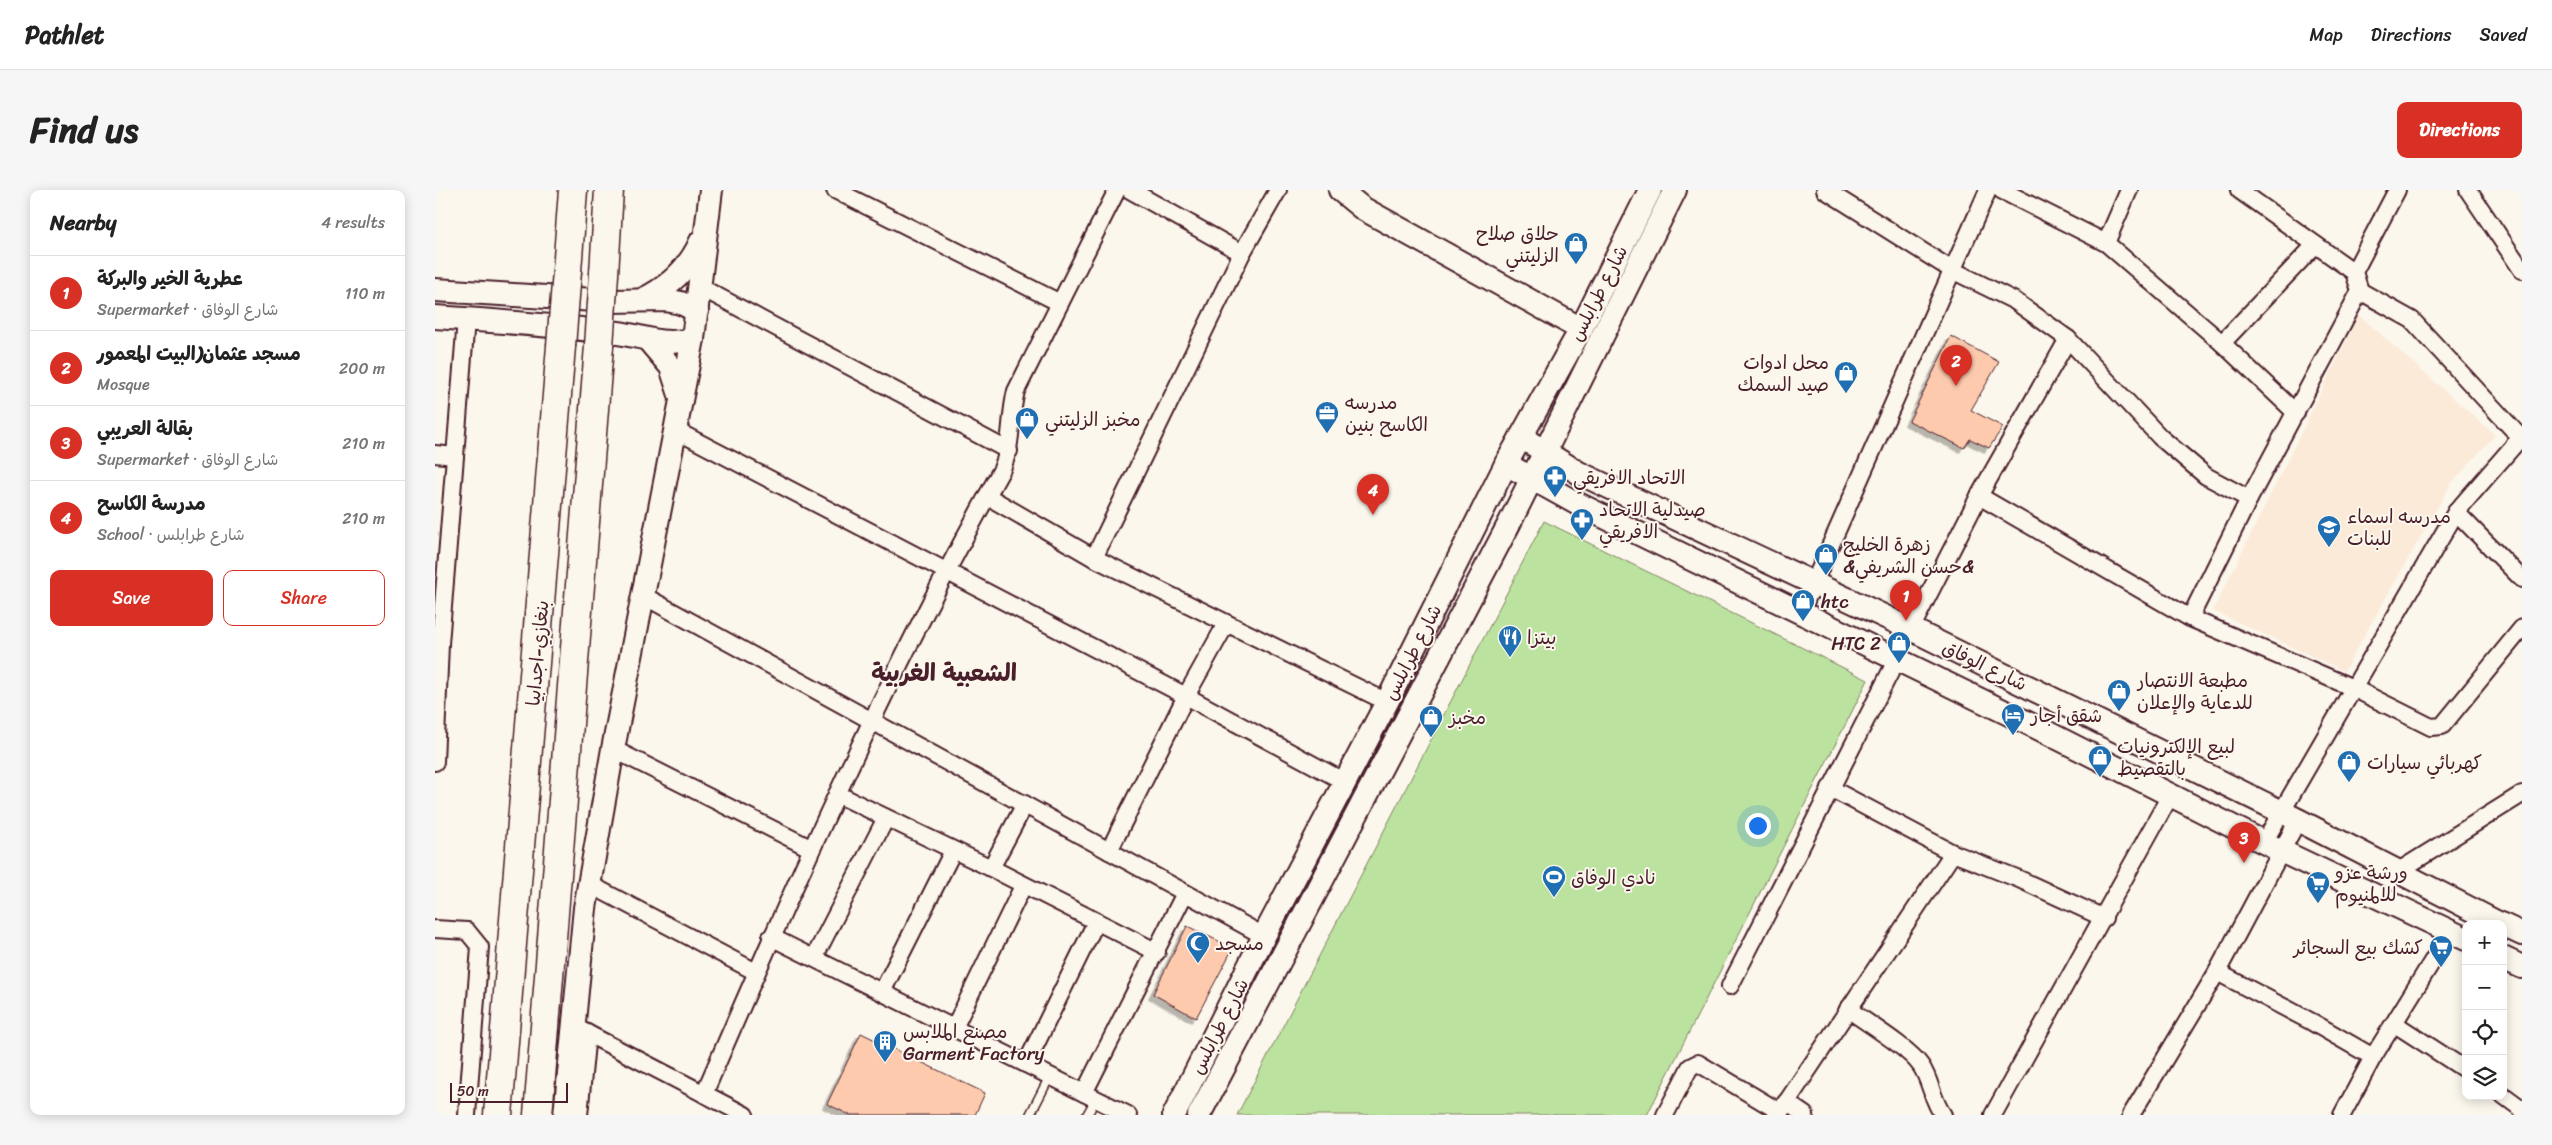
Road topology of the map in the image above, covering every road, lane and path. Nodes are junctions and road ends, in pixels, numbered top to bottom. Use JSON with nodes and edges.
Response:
{"nodes":[{"id":1,"x":573,"y":190,"type":"edge"},
{"id":2,"x":609,"y":190,"type":"edge"},
{"id":3,"x":711,"y":190,"type":"edge"},
{"id":4,"x":835,"y":190,"type":"edge"},
{"id":5,"x":1117,"y":190,"type":"edge"},
{"id":6,"x":1130,"y":190,"type":"edge"},
{"id":7,"x":1278,"y":190,"type":"edge"},
{"id":8,"x":1340,"y":190,"type":"edge"},
{"id":9,"x":1650,"y":190,"type":"edge"},
{"id":10,"x":1675,"y":190,"type":"edge"},
{"id":11,"x":1825,"y":190,"type":"edge"},
{"id":12,"x":1987,"y":190,"type":"edge"},
{"id":13,"x":2001,"y":190,"type":"edge"},
{"id":14,"x":2129,"y":190,"type":"edge"},
{"id":15,"x":2239,"y":190,"type":"edge"},
{"id":16,"x":2397,"y":190,"type":"edge"},
{"id":17,"x":2469,"y":190,"type":"edge"},
{"id":18,"x":707,"y":221,"type":"junction"},
{"id":19,"x":2106,"y":242,"type":"junction"},
{"id":20,"x":2315,"y":245,"type":"junction"},
{"id":21,"x":1242,"y":253,"type":"junction"},
{"id":22,"x":1952,"y":270,"type":"junction"},
{"id":23,"x":2522,"y":270,"type":"edge"},
{"id":24,"x":2354,"y":272,"type":"junction"},
{"id":25,"x":699,"y":288,"type":"junction"},
{"id":26,"x":435,"y":290,"type":"edge"},
{"id":27,"x":2360,"y":292,"type":"junction"},
{"id":28,"x":641,"y":301,"type":"junction"},
{"id":29,"x":1060,"y":303,"type":"junction"},
{"id":30,"x":697,"y":311,"type":"junction"},
{"id":31,"x":435,"y":317,"type":"edge"},
{"id":32,"x":466,"y":319,"type":"junction"},
{"id":33,"x":1581,"y":329,"type":"junction"},
{"id":34,"x":693,"y":339,"type":"junction"},
{"id":35,"x":2067,"y":339,"type":"junction"},
{"id":36,"x":649,"y":341,"type":"junction"},
{"id":37,"x":2222,"y":343,"type":"junction"},
{"id":38,"x":681,"y":399,"type":"junction"},
{"id":39,"x":1567,"y":410,"type":"junction"},
{"id":40,"x":2296,"y":413,"type":"junction"},
{"id":41,"x":677,"y":431,"type":"junction"},
{"id":42,"x":1521,"y":437,"type":"junction"},
{"id":43,"x":2521,"y":437,"type":"edge"},
{"id":44,"x":1009,"y":451,"type":"junction"},
{"id":45,"x":1544,"y":451,"type":"junction"},
{"id":46,"x":435,"y":454,"type":"edge"},
{"id":47,"x":455,"y":456,"type":"junction"},
{"id":48,"x":1506,"y":464,"type":"junction"},
{"id":49,"x":1579,"y":473,"type":"junction"},
{"id":50,"x":1531,"y":478,"type":"junction"},
{"id":51,"x":987,"y":496,"type":"junction"},
{"id":52,"x":1979,"y":496,"type":"junction"},
{"id":53,"x":2249,"y":499,"type":"junction"},
{"id":54,"x":1575,"y":503,"type":"junction"},
{"id":55,"x":2456,"y":512,"type":"junction"},
{"id":56,"x":1510,"y":522,"type":"junction"},
{"id":57,"x":1094,"y":558,"type":"junction"},
{"id":58,"x":947,"y":574,"type":"junction"},
{"id":59,"x":2522,"y":579,"type":"edge"},
{"id":60,"x":1813,"y":582,"type":"junction"},
{"id":61,"x":644,"y":596,"type":"junction"},
{"id":62,"x":1800,"y":614,"type":"junction"},
{"id":63,"x":2190,"y":618,"type":"junction"},
{"id":64,"x":1226,"y":624,"type":"junction"},
{"id":65,"x":2522,"y":628,"type":"edge"},
{"id":66,"x":1911,"y":629,"type":"junction"},
{"id":67,"x":438,"y":643,"type":"edge"},
{"id":68,"x":1897,"y":659,"type":"junction"},
{"id":69,"x":2353,"y":688,"type":"junction"},
{"id":70,"x":1186,"y":696,"type":"junction"},
{"id":71,"x":1387,"y":702,"type":"junction"},
{"id":72,"x":870,"y":720,"type":"junction"},
{"id":73,"x":613,"y":749,"type":"junction"},
{"id":74,"x":435,"y":762,"type":"edge"},
{"id":75,"x":1345,"y":782,"type":"junction"},
{"id":76,"x":1830,"y":788,"type":"junction"},
{"id":77,"x":837,"y":794,"type":"junction"},
{"id":78,"x":2171,"y":794,"type":"junction"},
{"id":79,"x":2522,"y":794,"type":"edge"},
{"id":80,"x":1025,"y":804,"type":"junction"},
{"id":81,"x":2289,"y":816,"type":"junction"},
{"id":82,"x":885,"y":818,"type":"junction"},
{"id":83,"x":2273,"y":847,"type":"junction"},
{"id":84,"x":811,"y":848,"type":"junction"},
{"id":85,"x":953,"y":851,"type":"junction"},
{"id":86,"x":1109,"y":851,"type":"junction"},
{"id":87,"x":1953,"y":853,"type":"junction"},
{"id":88,"x":991,"y":868,"type":"junction"},
{"id":89,"x":2397,"y":872,"type":"junction"},
{"id":90,"x":589,"y":884,"type":"junction"},
{"id":91,"x":1023,"y":886,"type":"junction"},
{"id":92,"x":1185,"y":893,"type":"junction"},
{"id":93,"x":2104,"y":918,"type":"junction"},
{"id":94,"x":2494,"y":920,"type":"edge"},
{"id":95,"x":1095,"y":922,"type":"junction"},
{"id":96,"x":2507,"y":926,"type":"edge"},
{"id":97,"x":435,"y":928,"type":"edge"},
{"id":98,"x":2522,"y":934,"type":"edge"},
{"id":99,"x":2459,"y":935,"type":"edge"},
{"id":100,"x":1264,"y":936,"type":"junction"},
{"id":101,"x":771,"y":937,"type":"junction"},
{"id":102,"x":1157,"y":952,"type":"junction"},
{"id":103,"x":814,"y":958,"type":"junction"},
{"id":104,"x":2507,"y":960,"type":"edge"},
{"id":105,"x":2522,"y":967,"type":"edge"},
{"id":106,"x":756,"y":972,"type":"junction"},
{"id":107,"x":2217,"y":972,"type":"junction"},
{"id":108,"x":1730,"y":986,"type":"dead end"},
{"id":109,"x":882,"y":992,"type":"junction"},
{"id":110,"x":1848,"y":1009,"type":"junction"},
{"id":111,"x":2395,"y":1024,"type":"junction"},
{"id":112,"x":954,"y":1028,"type":"junction"},
{"id":113,"x":580,"y":1030,"type":"junction"},
{"id":114,"x":2373,"y":1057,"type":"junction"},
{"id":115,"x":1026,"y":1064,"type":"junction"},
{"id":116,"x":2462,"y":1067,"type":"edge"},
{"id":117,"x":1050,"y":1076,"type":"junction"},
{"id":118,"x":704,"y":1094,"type":"junction"},
{"id":119,"x":1090,"y":1096,"type":"junction"},
{"id":120,"x":2507,"y":1098,"type":"edge"},
{"id":121,"x":2522,"y":1109,"type":"edge"},
{"id":122,"x":1781,"y":1110,"type":"edge"},
{"id":123,"x":738,"y":1113,"type":"edge"},
{"id":124,"x":467,"y":1115,"type":"edge"},
{"id":125,"x":498,"y":1115,"type":"edge"},
{"id":126,"x":538,"y":1115,"type":"edge"},
{"id":127,"x":565,"y":1115,"type":"edge"},
{"id":128,"x":579,"y":1115,"type":"edge"},
{"id":129,"x":1030,"y":1115,"type":"edge"},
{"id":130,"x":1087,"y":1115,"type":"edge"},
{"id":131,"x":1128,"y":1115,"type":"edge"},
{"id":132,"x":1174,"y":1115,"type":"edge"},
{"id":133,"x":1199,"y":1115,"type":"edge"},
{"id":134,"x":1665,"y":1115,"type":"edge"},
{"id":135,"x":1805,"y":1115,"type":"edge"},
{"id":136,"x":1943,"y":1115,"type":"edge"},
{"id":137,"x":1993,"y":1115,"type":"edge"},
{"id":138,"x":2131,"y":1115,"type":"edge"},
{"id":139,"x":2342,"y":1115,"type":"edge"}],
"edges":[{"from":1,"to":125,"type":"highway","name":"بنغازي-اجدابيا","bridge":true},
{"from":2,"to":126,"type":"highway","name":"بنغازي-اجدابيا","bridge":true},
{"from":3,"to":18,"type":"street"},
{"from":4,"to":29,"type":"street"},
{"from":5,"to":29,"type":"street"},
{"from":6,"to":21,"type":"street"},
{"from":7,"to":21,"type":"street"},
{"from":8,"to":33,"type":"street"},
{"from":9,"to":33,"type":"street","name":"شارع طرابلس"},
{"from":10,"to":39,"type":"street","name":"شارع طرابلس"},
{"from":11,"to":22,"type":"street"},
{"from":12,"to":22,"type":"street"},
{"from":13,"to":19,"type":"street"},
{"from":14,"to":19,"type":"street"},
{"from":15,"to":20,"type":"street"},
{"from":16,"to":24,"type":"street"},
{"from":17,"to":23,"type":"street"},
{"from":18,"to":25,"type":"street"},
{"from":18,"to":28,"type":"street"},
{"from":19,"to":37,"type":"street"},
{"from":20,"to":24,"type":"street"},
{"from":20,"to":37,"type":"street"},
{"from":21,"to":57,"type":"street"},
{"from":22,"to":35,"type":"street"},
{"from":22,"to":60,"type":"street"},
{"from":24,"to":27,"type":"street"},
{"from":25,"to":30,"type":"street"},
{"from":25,"to":44,"type":"street"},
{"from":26,"to":28,"type":"street"},
{"from":27,"to":40,"type":"street"},
{"from":27,"to":43,"type":"street"},
{"from":28,"to":30,"type":"street"},
{"from":29,"to":44,"type":"street"},
{"from":30,"to":34,"type":"street"},
{"from":31,"to":32,"type":"street"},
{"from":32,"to":36,"type":"street"},
{"from":32,"to":47,"type":"street"},
{"from":33,"to":42,"type":"street","name":"شارع طرابلس"},
{"from":34,"to":36,"type":"street"},
{"from":34,"to":38,"type":"street"},
{"from":35,"to":52,"type":"street"},
{"from":35,"to":53,"type":"street"},
{"from":36,"to":38,"type":"street"},
{"from":37,"to":40,"type":"street"},
{"from":38,"to":41,"type":"street"},
{"from":39,"to":45,"type":"street","name":"شارع طرابلس"},
{"from":39,"to":49,"type":"street"},
{"from":40,"to":53,"type":"street"},
{"from":41,"to":58,"type":"street"},
{"from":41,"to":61,"type":"street"},
{"from":42,"to":45,"type":"street","name":"شارع الوفاق"},
{"from":42,"to":48,"type":"street","name":"شارع طرابلس"},
{"from":43,"to":55,"type":"street"},
{"from":44,"to":51,"type":"street"},
{"from":45,"to":49,"type":"street","name":"شارع الوفاق"},
{"from":45,"to":50,"type":"street","name":"شارع طرابلس"},
{"from":46,"to":47,"type":"street"},
{"from":47,"to":67,"type":"street"},
{"from":48,"to":50,"type":"street","name":"شارع الوفاق"},
{"from":48,"to":71,"type":"street","name":"شارع طرابلس"},
{"from":49,"to":60,"type":"street","name":"شارع الوفاق"},
{"from":50,"to":54,"type":"street","name":"شارع الوفاق"},
{"from":50,"to":56,"type":"street","name":"شارع طرابلس"},
{"from":51,"to":57,"type":"street"},
{"from":51,"to":58,"type":"street"},
{"from":52,"to":63,"type":"street"},
{"from":52,"to":66,"type":"street"},
{"from":53,"to":63,"type":"street"},
{"from":54,"to":56,"type":"street"},
{"from":54,"to":62,"type":"street","name":"شارع الوفاق"},
{"from":55,"to":59,"type":"street"},
{"from":55,"to":69,"type":"street"},
{"from":56,"to":133,"type":"street","name":"شارع طرابلس"},
{"from":57,"to":64,"type":"street"},
{"from":58,"to":70,"type":"street"},
{"from":58,"to":72,"type":"street"},
{"from":60,"to":62,"type":"street"},
{"from":60,"to":66,"type":"street","name":"شارع الوفاق"},
{"from":61,"to":72,"type":"street"},
{"from":61,"to":73,"type":"street"},
{"from":62,"to":68,"type":"street","name":"شارع الوفاق"},
{"from":63,"to":69,"type":"street"},
{"from":64,"to":70,"type":"street"},
{"from":64,"to":71,"type":"street"},
{"from":65,"to":69,"type":"street"},
{"from":66,"to":81,"type":"street","name":"شارع الوفاق"},
{"from":67,"to":74,"type":"street"},
{"from":68,"to":76,"type":"street"},
{"from":68,"to":78,"type":"street","name":"شارع الوفاق"},
{"from":69,"to":81,"type":"street"},
{"from":70,"to":75,"type":"street"},
{"from":70,"to":86,"type":"street"},
{"from":71,"to":75,"type":"street","name":"شارع طرابلس"},
{"from":72,"to":77,"type":"street"},
{"from":72,"to":80,"type":"street"},
{"from":73,"to":84,"type":"street"},
{"from":73,"to":90,"type":"street"},
{"from":75,"to":100,"type":"street","name":"شارع طرابلس"},
{"from":76,"to":87,"type":"street"},
{"from":76,"to":108,"type":"street"},
{"from":77,"to":82,"type":"street"},
{"from":77,"to":84,"type":"street"},
{"from":78,"to":83,"type":"street","name":"شارع الوفاق"},
{"from":78,"to":93,"type":"street"},
{"from":79,"to":89,"type":"street"},
{"from":80,"to":86,"type":"street"},
{"from":80,"to":88,"type":"street"},
{"from":81,"to":83,"type":"street"},
{"from":81,"to":89,"type":"street","name":"شارع الوفاق"},
{"from":82,"to":85,"type":"street"},
{"from":82,"to":103,"type":"street"},
{"from":83,"to":99,"type":"street","name":"شارع الوفاق"},
{"from":83,"to":107,"type":"street"},
{"from":84,"to":101,"type":"street"},
{"from":85,"to":88,"type":"street"},
{"from":85,"to":109,"type":"street"},
{"from":86,"to":92,"type":"street"},
{"from":87,"to":93,"type":"street"},
{"from":87,"to":110,"type":"street"},
{"from":88,"to":91,"type":"street"},
{"from":89,"to":94,"type":"street","name":"شارع الوفاق"},
{"from":90,"to":106,"type":"street"},
{"from":90,"to":113,"type":"street"},
{"from":91,"to":95,"type":"street"},
{"from":91,"to":112,"type":"street"},
{"from":92,"to":100,"type":"street"},
{"from":92,"to":102,"type":"street"},
{"from":93,"to":137,"type":"street"},
{"from":95,"to":102,"type":"street"},
{"from":95,"to":115,"type":"street"},
{"from":96,"to":98,"type":"street","name":"شارع الوفاق"},
{"from":97,"to":124,"type":"street"},
{"from":99,"to":111,"type":"street"},
{"from":100,"to":132,"type":"street","name":"شارع طرابلس"},
{"from":101,"to":103,"type":"street"},
{"from":101,"to":106,"type":"street"},
{"from":102,"to":119,"type":"street"},
{"from":103,"to":109,"type":"street"},
{"from":104,"to":105,"type":"street"},
{"from":106,"to":118,"type":"street"},
{"from":107,"to":114,"type":"street"},
{"from":107,"to":138,"type":"street"},
{"from":109,"to":112,"type":"street"},
{"from":110,"to":122,"type":"street"},
{"from":110,"to":136,"type":"street"},
{"from":111,"to":114,"type":"street"},
{"from":111,"to":116,"type":"street"},
{"from":112,"to":115,"type":"street"},
{"from":113,"to":118,"type":"street"},
{"from":113,"to":127,"type":"street"},
{"from":113,"to":128,"type":"street"},
{"from":114,"to":139,"type":"street"},
{"from":115,"to":117,"type":"street"},
{"from":117,"to":119,"type":"street"},
{"from":117,"to":129,"type":"lane"},
{"from":118,"to":123,"type":"street"},
{"from":119,"to":130,"type":"lane"},
{"from":119,"to":131,"type":"street"},
{"from":120,"to":121,"type":"street"},
{"from":122,"to":134,"type":"street"},
{"from":122,"to":135,"type":"street"}]}
